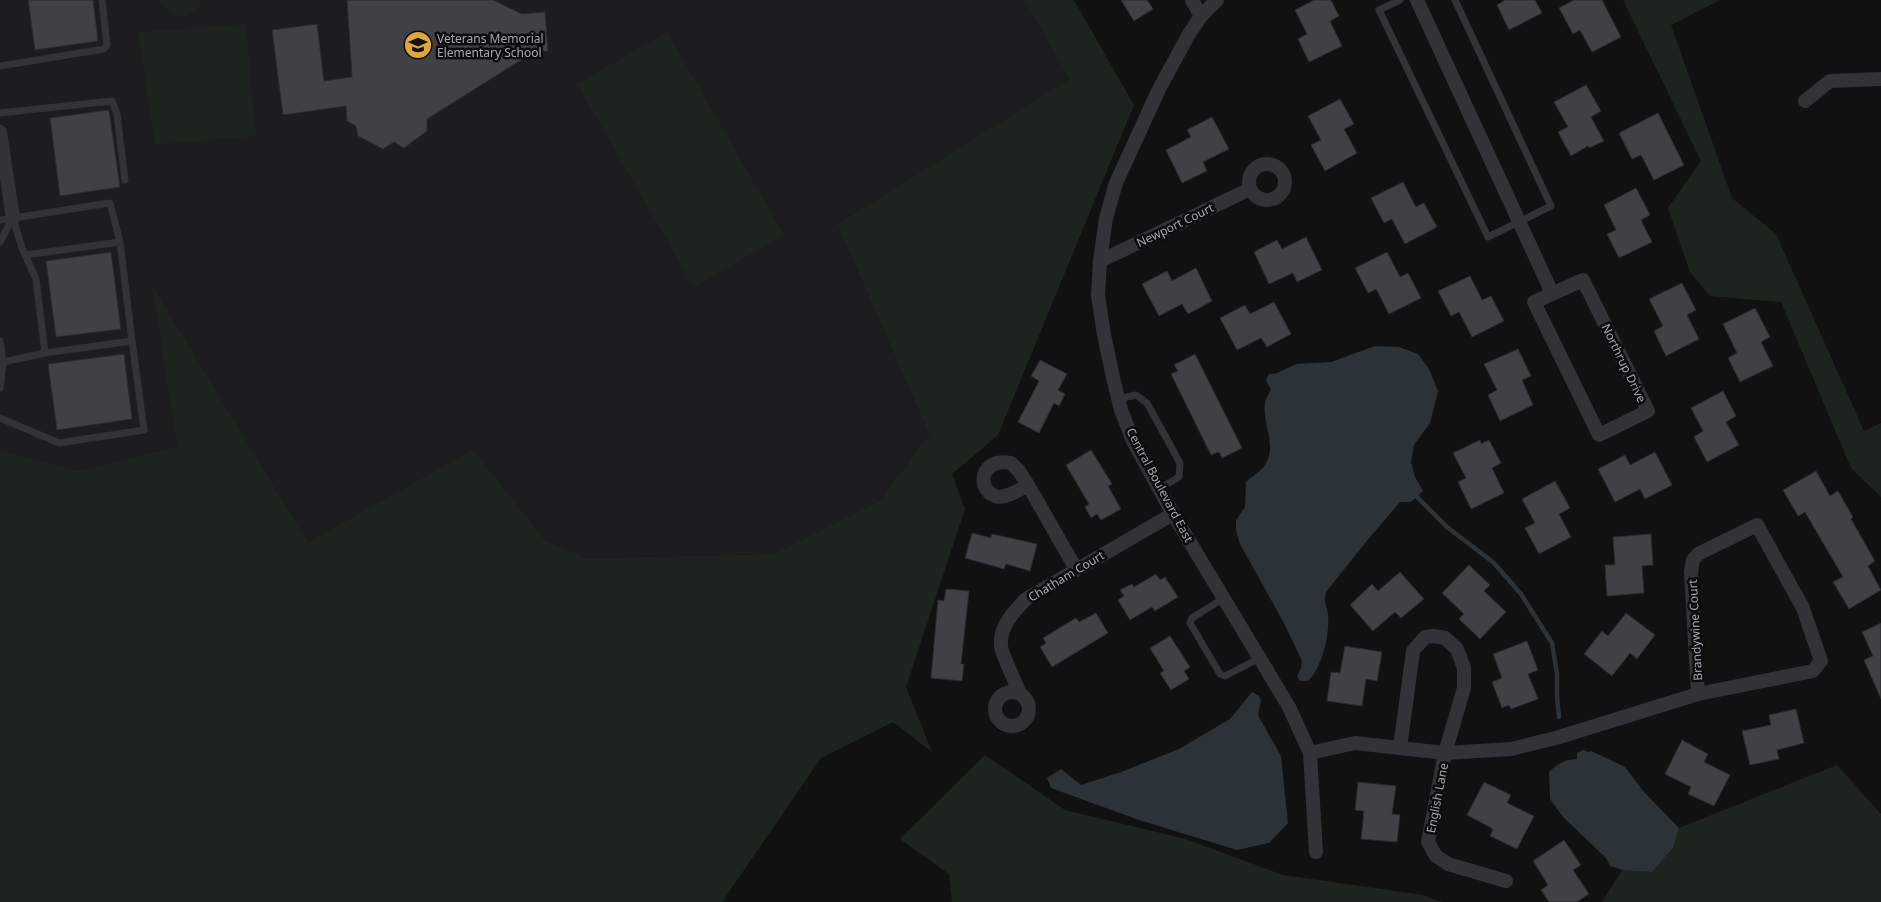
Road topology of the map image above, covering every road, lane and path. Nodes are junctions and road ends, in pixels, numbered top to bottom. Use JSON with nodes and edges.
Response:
{"nodes":[{"id":1,"x":102,"y":0,"type":"edge"},
{"id":2,"x":1192,"y":0,"type":"edge"},
{"id":3,"x":1217,"y":0,"type":"edge"},
{"id":4,"x":1400,"y":0,"type":"edge"},
{"id":5,"x":1417,"y":0,"type":"edge"},
{"id":6,"x":1455,"y":0,"type":"edge"},
{"id":7,"x":1201,"y":16,"type":"junction"},
{"id":8,"x":0,"y":66,"type":"edge"},
{"id":9,"x":1881,"y":79,"type":"edge"},
{"id":10,"x":1805,"y":101,"type":"dead end"},
{"id":11,"x":0,"y":113,"type":"edge"},
{"id":12,"x":0,"y":132,"type":"edge"},
{"id":13,"x":125,"y":180,"type":"dead end"},
{"id":14,"x":1250,"y":189,"type":"dead end"},
{"id":15,"x":7,"y":219,"type":"edge"},
{"id":16,"x":1519,"y":222,"type":"junction"},
{"id":17,"x":0,"y":242,"type":"edge"},
{"id":18,"x":120,"y":242,"type":"junction"},
{"id":19,"x":25,"y":255,"type":"junction"},
{"id":20,"x":1100,"y":261,"type":"junction"},
{"id":21,"x":1552,"y":293,"type":"junction"},
{"id":22,"x":0,"y":341,"type":"edge"},
{"id":23,"x":132,"y":341,"type":"junction"},
{"id":24,"x":45,"y":353,"type":"junction"},
{"id":25,"x":3,"y":362,"type":"junction"},
{"id":26,"x":0,"y":388,"type":"edge"},
{"id":27,"x":1118,"y":399,"type":"junction"},
{"id":28,"x":0,"y":418,"type":"edge"},
{"id":29,"x":1028,"y":485,"type":"dead end"},
{"id":30,"x":1159,"y":489,"type":"junction"},
{"id":31,"x":1173,"y":514,"type":"junction"},
{"id":32,"x":1076,"y":569,"type":"junction"},
{"id":33,"x":1224,"y":598,"type":"junction"},
{"id":34,"x":1260,"y":658,"type":"junction"},
{"id":35,"x":1020,"y":694,"type":"dead end"},
{"id":36,"x":1698,"y":694,"type":"junction"},
{"id":37,"x":1400,"y":748,"type":"junction"},
{"id":38,"x":1310,"y":753,"type":"junction"},
{"id":39,"x":1445,"y":753,"type":"junction"},
{"id":40,"x":1316,"y":852,"type":"dead end"},
{"id":41,"x":1506,"y":881,"type":"dead end"}],
"edges":[{"from":1,"to":8,"type":"lane"},
{"from":2,"to":7,"type":"street"},
{"from":3,"to":7,"type":"street","name":"Central Boulevard East"},
{"from":4,"to":16,"type":"lane"},
{"from":5,"to":16,"type":"street"},
{"from":6,"to":16,"type":"lane"},
{"from":7,"to":20,"type":"street","name":"Central Boulevard East"},
{"from":9,"to":10,"type":"street"},
{"from":11,"to":13,"type":"lane"},
{"from":12,"to":15,"type":"street"},
{"from":14,"to":20,"type":"street","name":"Newport Court"},
{"from":15,"to":17,"type":"lane"},
{"from":15,"to":18,"type":"lane"},
{"from":15,"to":19,"type":"lane"},
{"from":16,"to":21,"type":"street"},
{"from":18,"to":19,"type":"lane"},
{"from":18,"to":23,"type":"lane"},
{"from":19,"to":24,"type":"lane"},
{"from":20,"to":27,"type":"street","name":"Central Boulevard East"},
{"from":21,"to":21,"type":"street","name":"Northrup Drive"},
{"from":22,"to":25,"type":"lane"},
{"from":23,"to":24,"type":"lane"},
{"from":23,"to":28,"type":"lane"},
{"from":24,"to":25,"type":"lane"},
{"from":25,"to":26,"type":"lane"},
{"from":27,"to":30,"type":"street","name":"Central Boulevard East"},
{"from":27,"to":30,"type":"lane"},
{"from":29,"to":32,"type":"street"},
{"from":30,"to":31,"type":"street","name":"Central Boulevard East"},
{"from":31,"to":32,"type":"street","name":"Chatham Court"},
{"from":31,"to":33,"type":"street","name":"Central Boulevard East"},
{"from":32,"to":35,"type":"street","name":"Chatham Court"},
{"from":33,"to":34,"type":"street","name":"Central Boulevard East"},
{"from":33,"to":34,"type":"lane"},
{"from":34,"to":38,"type":"street","name":"Central Boulevard East"},
{"from":36,"to":36,"type":"street","name":"Brandywine Court"},
{"from":36,"to":39,"type":"street","name":"Brandywine Court"},
{"from":37,"to":38,"type":"street","name":"Brandywine Court"},
{"from":37,"to":39,"type":"street","name":"Brandywine Court"},
{"from":37,"to":39,"type":"street"},
{"from":38,"to":40,"type":"street","name":"Central Boulevard East"},
{"from":39,"to":41,"type":"street","name":"English Lane"}]}
